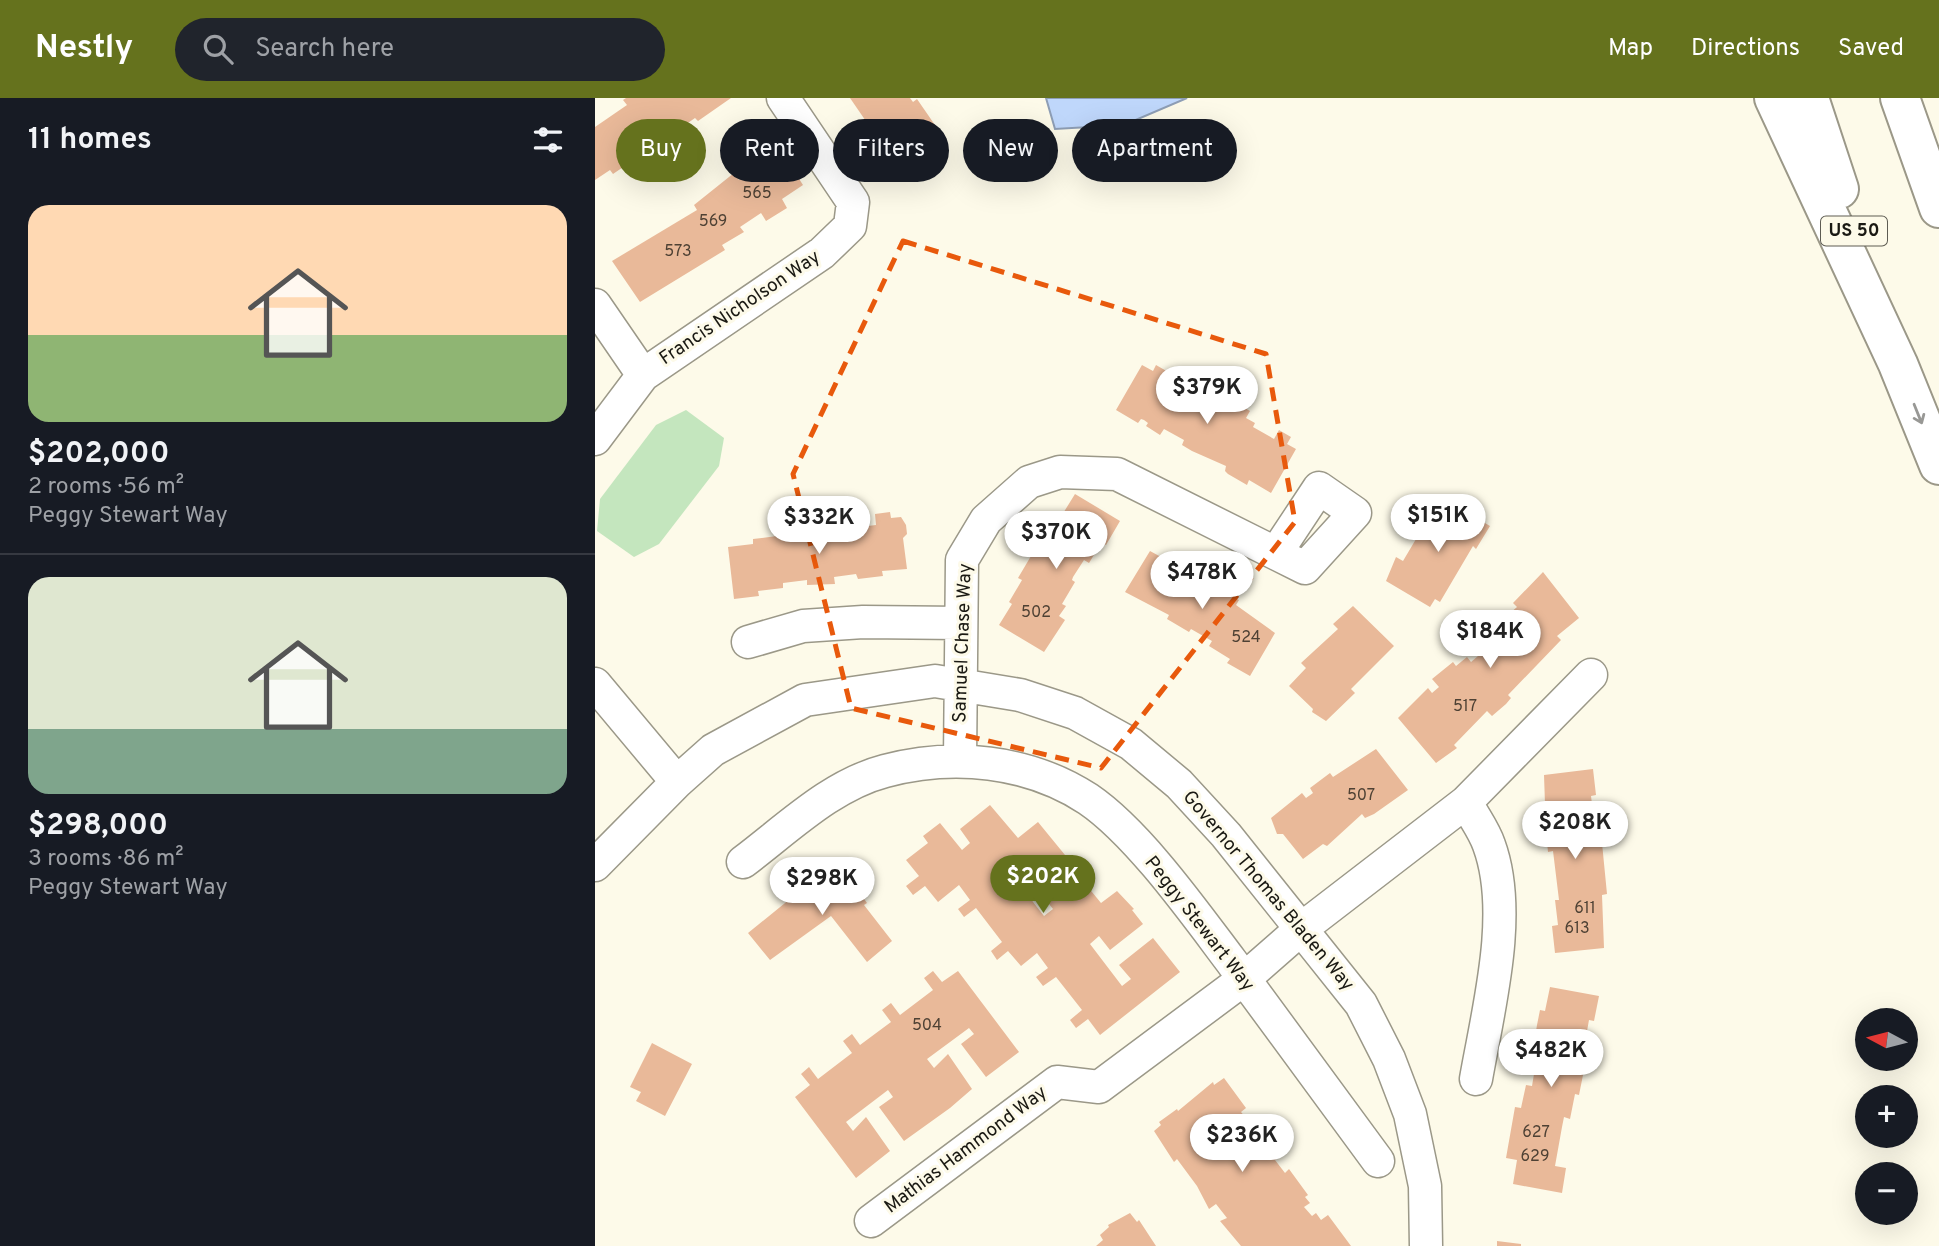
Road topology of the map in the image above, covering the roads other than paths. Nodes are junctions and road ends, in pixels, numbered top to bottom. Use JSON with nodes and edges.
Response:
{"nodes":[{"id":1,"x":783,"y":98,"type":"edge"},
{"id":2,"x":1774,"y":98,"type":"edge"},
{"id":3,"x":1809,"y":98,"type":"edge"},
{"id":4,"x":1900,"y":98,"type":"edge"},
{"id":5,"x":1919,"y":98,"type":"edge"},
{"id":6,"x":1939,"y":168,"type":"edge"},
{"id":7,"x":1939,"y":208,"type":"edge"},
{"id":8,"x":595,"y":305,"type":"edge"},
{"id":9,"x":1898,"y":364,"type":"junction"},
{"id":10,"x":642,"y":375,"type":"junction"},
{"id":11,"x":595,"y":439,"type":"edge"},
{"id":12,"x":1939,"y":465,"type":"edge"},
{"id":13,"x":1276,"y":553,"type":"dead end"},
{"id":14,"x":961,"y":623,"type":"junction"},
{"id":15,"x":748,"y":642,"type":"dead end"},
{"id":16,"x":1591,"y":675,"type":"dead end"},
{"id":17,"x":595,"y":684,"type":"edge"},
{"id":18,"x":961,"y":685,"type":"junction"},
{"id":19,"x":960,"y":760,"type":"junction"},
{"id":20,"x":677,"y":782,"type":"junction"},
{"id":21,"x":1466,"y":802,"type":"junction"},
{"id":22,"x":743,"y":862,"type":"dead end"},
{"id":23,"x":595,"y":865,"type":"edge"},
{"id":24,"x":1301,"y":929,"type":"junction"},
{"id":25,"x":1244,"y":979,"type":"junction"},
{"id":26,"x":1476,"y":1079,"type":"dead end"},
{"id":27,"x":1378,"y":1161,"type":"dead end"},
{"id":28,"x":871,"y":1222,"type":"dead end"},
{"id":29,"x":1426,"y":1246,"type":"edge"}],
"edges":[{"from":1,"to":10,"type":"street","name":"Francis Nicholson Way"},
{"from":2,"to":9,"type":"highway"},
{"from":3,"to":9,"type":"highway","number":"US 50"},
{"from":4,"to":7,"type":"highway"},
{"from":5,"to":6,"type":"highway"},
{"from":8,"to":10,"type":"street","name":"Francis Nicholson Way"},
{"from":9,"to":12,"type":"highway","number":"US 50","one_way":true},
{"from":10,"to":11,"type":"street","name":"Francis Nicholson Way"},
{"from":13,"to":14,"type":"street","name":"Samuel Chase Way"},
{"from":14,"to":15,"type":"street"},
{"from":14,"to":18,"type":"street","name":"Samuel Chase Way"},
{"from":16,"to":21,"type":"street","name":"Mathias Hammond Way"},
{"from":17,"to":20,"type":"street"},
{"from":18,"to":19,"type":"street","name":"Samuel Chase Way"},
{"from":18,"to":20,"type":"street","name":"Governor Thomas Bladen Way"},
{"from":18,"to":24,"type":"street","name":"Governor Thomas Bladen Way"},
{"from":19,"to":22,"type":"street","name":"Peggy Stewart Way"},
{"from":19,"to":25,"type":"street","name":"Peggy Stewart Way"},
{"from":20,"to":23,"type":"street","name":"Governor Thomas Bladen Way"},
{"from":21,"to":24,"type":"street","name":"Mathias Hammond Way"},
{"from":21,"to":26,"type":"street"},
{"from":24,"to":25,"type":"street","name":"Mathias Hammond Way"},
{"from":24,"to":29,"type":"street","name":"Governor Thomas Bladen Way"},
{"from":25,"to":27,"type":"street","name":"Peggy Stewart Way"},
{"from":25,"to":28,"type":"street","name":"Mathias Hammond Way"}]}
